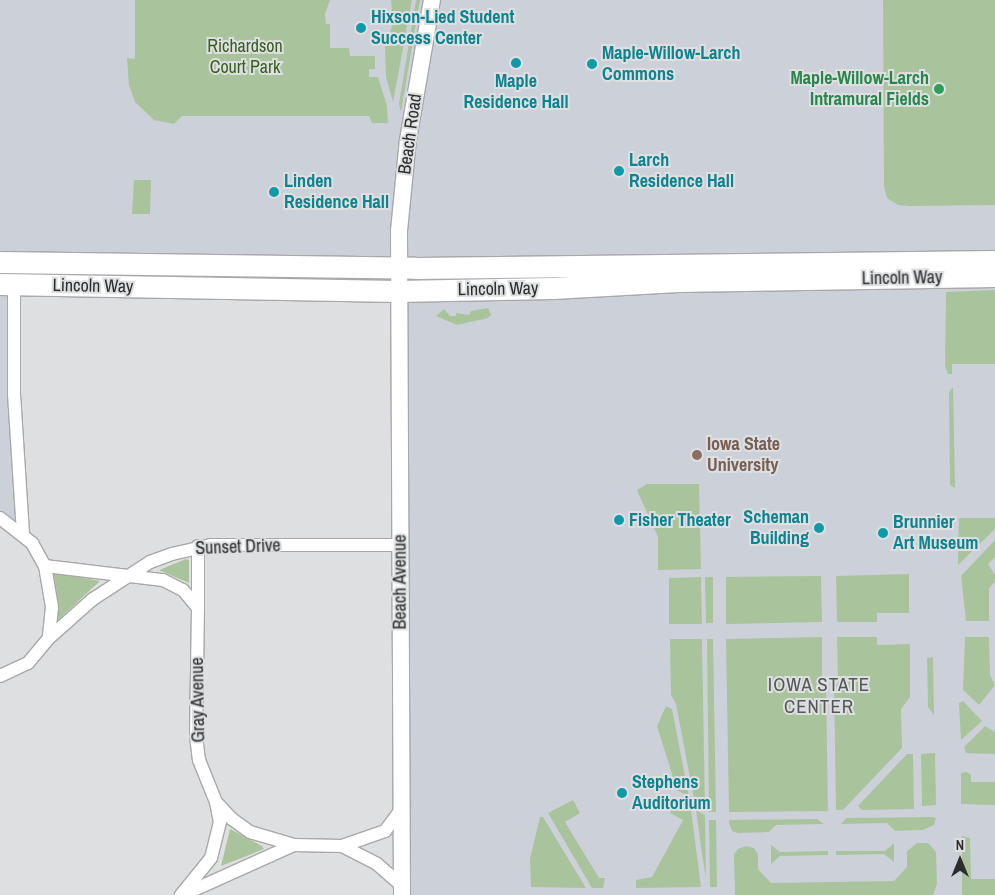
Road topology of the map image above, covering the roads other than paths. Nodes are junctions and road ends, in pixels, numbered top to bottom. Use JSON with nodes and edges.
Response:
{"nodes":[{"id":1,"x":432,"y":0,"type":"edge"},
{"id":2,"x":995,"y":261,"type":"edge"},
{"id":3,"x":0,"y":262,"type":"edge"},
{"id":4,"x":398,"y":268,"type":"junction"},
{"id":5,"x":995,"y":276,"type":"edge"},
{"id":6,"x":7,"y":284,"type":"edge"},
{"id":7,"x":398,"y":291,"type":"junction"},
{"id":8,"x":0,"y":518,"type":"edge"},
{"id":9,"x":23,"y":534,"type":"junction"},
{"id":10,"x":400,"y":545,"type":"junction"},
{"id":11,"x":198,"y":546,"type":"junction"},
{"id":12,"x":46,"y":566,"type":"junction"},
{"id":13,"x":126,"y":576,"type":"junction"},
{"id":14,"x":198,"y":608,"type":"junction"},
{"id":15,"x":49,"y":638,"type":"junction"},
{"id":16,"x":0,"y":676,"type":"edge"},
{"id":17,"x":216,"y":802,"type":"junction"},
{"id":18,"x":402,"y":808,"type":"junction"},
{"id":19,"x":294,"y":845,"type":"junction"},
{"id":20,"x":342,"y":846,"type":"junction"},
{"id":21,"x":402,"y":890,"type":"edge"},
{"id":22,"x":181,"y":895,"type":"edge"}],
"edges":[{"from":1,"to":4,"type":"street","name":"Beach Road"},
{"from":2,"to":4,"type":"main road","name":"Lincoln Way"},
{"from":3,"to":4,"type":"main road","name":"Lincoln Way"},
{"from":4,"to":7,"type":"street","name":"Beach Avenue"},
{"from":5,"to":7,"type":"main road","name":"Lincoln Way"},
{"from":6,"to":7,"type":"main road","name":"Lincoln Way"},
{"from":6,"to":9,"type":"street"},
{"from":7,"to":10,"type":"street","name":"Beach Avenue"},
{"from":8,"to":9,"type":"street"},
{"from":9,"to":12,"type":"street"},
{"from":10,"to":11,"type":"street","name":"Sunset Drive"},
{"from":10,"to":18,"type":"street","name":"Beach Avenue"},
{"from":11,"to":13,"type":"street","name":"Sunset Drive"},
{"from":11,"to":14,"type":"street","name":"Gray Avenue"},
{"from":12,"to":13,"type":"street"},
{"from":12,"to":15,"type":"street"},
{"from":13,"to":14,"type":"street"},
{"from":13,"to":15,"type":"street","name":"Sunset Drive"},
{"from":14,"to":17,"type":"street","name":"Gray Avenue"},
{"from":15,"to":16,"type":"street","name":"Sunset Drive"},
{"from":17,"to":19,"type":"street"},
{"from":17,"to":22,"type":"street","name":"Gray Avenue"},
{"from":18,"to":20,"type":"street"},
{"from":18,"to":21,"type":"street","name":"Beach Avenue"},
{"from":19,"to":20,"type":"street"},
{"from":19,"to":22,"type":"street"},
{"from":20,"to":21,"type":"street"}]}
